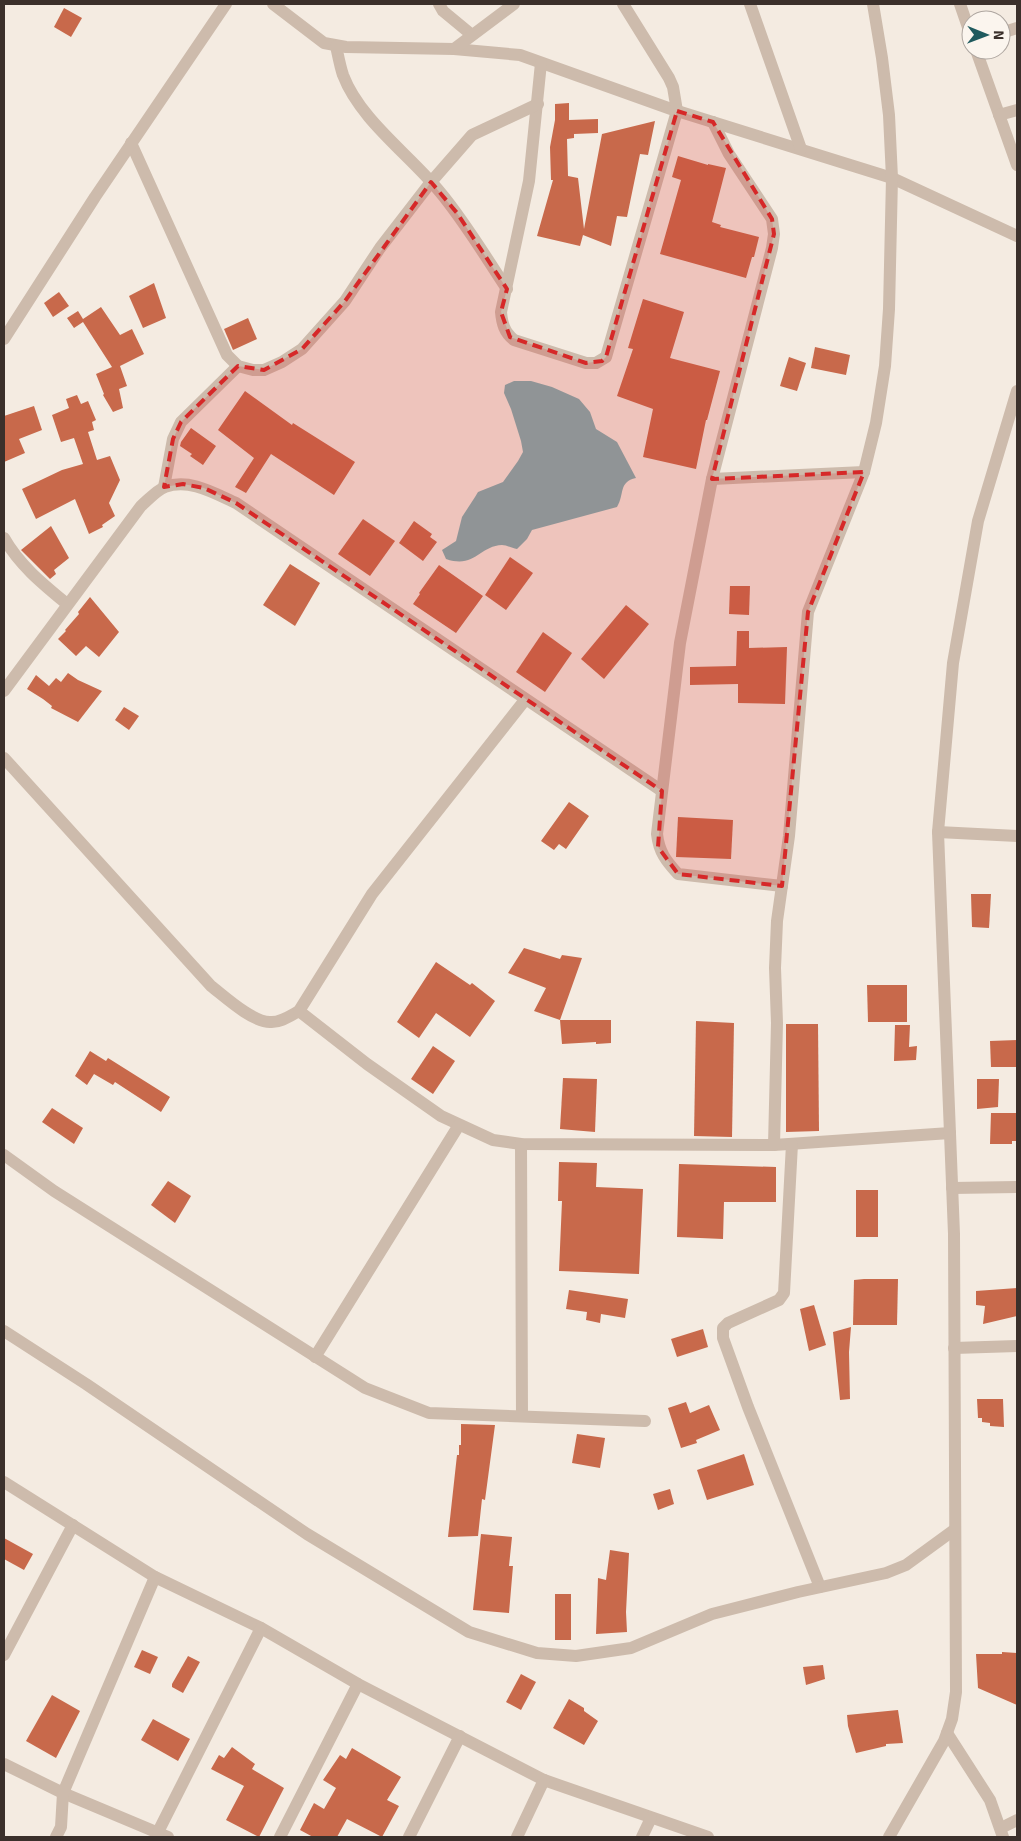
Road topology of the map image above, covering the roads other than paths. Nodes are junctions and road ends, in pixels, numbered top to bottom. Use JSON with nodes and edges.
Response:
{"nodes":[{"id":1,"x":226,"y":4,"type":"edge"},
{"id":2,"x":273,"y":4,"type":"edge"},
{"id":3,"x":439,"y":4,"type":"edge"},
{"id":4,"x":513,"y":4,"type":"edge"},
{"id":5,"x":623,"y":4,"type":"edge"},
{"id":6,"x":750,"y":4,"type":"edge"},
{"id":7,"x":873,"y":4,"type":"edge"},
{"id":8,"x":472,"y":35,"type":"junction"},
{"id":9,"x":336,"y":46,"type":"junction"},
{"id":10,"x":454,"y":49,"type":"junction"},
{"id":11,"x":980,"y":60,"type":"edge"},
{"id":12,"x":541,"y":63,"type":"junction"},
{"id":13,"x":538,"y":104,"type":"junction"},
{"id":14,"x":1017,"y":110,"type":"edge"},
{"id":15,"x":677,"y":111,"type":"junction"},
{"id":16,"x":999,"y":115,"type":"junction"},
{"id":17,"x":713,"y":122,"type":"junction"},
{"id":18,"x":131,"y":143,"type":"junction"},
{"id":19,"x":801,"y":149,"type":"junction"},
{"id":20,"x":1017,"y":166,"type":"edge"},
{"id":21,"x":892,"y":178,"type":"junction"},
{"id":22,"x":430,"y":182,"type":"junction"},
{"id":23,"x":1017,"y":236,"type":"edge"},
{"id":24,"x":507,"y":289,"type":"junction"},
{"id":25,"x":4,"y":339,"type":"edge"},
{"id":26,"x":238,"y":366,"type":"junction"},
{"id":27,"x":1017,"y":391,"type":"edge"},
{"id":28,"x":1012,"y":425,"type":"edge"},
{"id":29,"x":864,"y":472,"type":"junction"},
{"id":30,"x":712,"y":479,"type":"junction"},
{"id":31,"x":164,"y":487,"type":"junction"},
{"id":32,"x":4,"y":538,"type":"edge"},
{"id":33,"x":67,"y":604,"type":"junction"},
{"id":34,"x":4,"y":691,"type":"edge"},
{"id":35,"x":525,"y":700,"type":"junction"},
{"id":36,"x":4,"y":758,"type":"edge"},
{"id":37,"x":662,"y":791,"type":"junction"},
{"id":38,"x":938,"y":832,"type":"junction"},
{"id":39,"x":1017,"y":836,"type":"edge"},
{"id":40,"x":782,"y":886,"type":"junction"},
{"id":41,"x":298,"y":1011,"type":"junction"},
{"id":42,"x":459,"y":1125,"type":"junction"},
{"id":43,"x":950,"y":1133,"type":"junction"},
{"id":44,"x":521,"y":1144,"type":"junction"},
{"id":45,"x":792,"y":1144,"type":"junction"},
{"id":46,"x":774,"y":1145,"type":"junction"},
{"id":47,"x":4,"y":1155,"type":"edge"},
{"id":48,"x":1017,"y":1187,"type":"edge"},
{"id":49,"x":952,"y":1188,"type":"junction"},
{"id":50,"x":4,"y":1331,"type":"edge"},
{"id":51,"x":1017,"y":1346,"type":"edge"},
{"id":52,"x":954,"y":1348,"type":"junction"},
{"id":53,"x":315,"y":1357,"type":"junction"},
{"id":54,"x":522,"y":1416,"type":"junction"},
{"id":55,"x":645,"y":1421,"type":"dead end"},
{"id":56,"x":4,"y":1482,"type":"edge"},
{"id":57,"x":73,"y":1525,"type":"junction"},
{"id":58,"x":954,"y":1530,"type":"junction"},
{"id":59,"x":155,"y":1577,"type":"junction"},
{"id":60,"x":820,"y":1587,"type":"junction"},
{"id":61,"x":261,"y":1628,"type":"junction"},
{"id":62,"x":4,"y":1655,"type":"edge"},
{"id":63,"x":358,"y":1684,"type":"junction"},
{"id":64,"x":947,"y":1733,"type":"junction"},
{"id":65,"x":460,"y":1736,"type":"junction"},
{"id":66,"x":4,"y":1764,"type":"edge"},
{"id":67,"x":544,"y":1780,"type":"junction"},
{"id":68,"x":63,"y":1793,"type":"junction"},
{"id":69,"x":651,"y":1818,"type":"junction"},
{"id":70,"x":1017,"y":1820,"type":"edge"},
{"id":71,"x":1002,"y":1832,"type":"edge"},
{"id":72,"x":163,"y":1835,"type":"edge"},
{"id":73,"x":56,"y":1837,"type":"edge"},
{"id":74,"x":280,"y":1837,"type":"edge"},
{"id":75,"x":409,"y":1837,"type":"edge"},
{"id":76,"x":517,"y":1837,"type":"edge"},
{"id":77,"x":642,"y":1837,"type":"edge"},
{"id":78,"x":708,"y":1837,"type":"edge"},
{"id":79,"x":888,"y":1837,"type":"edge"}],
"edges":[{"from":1,"to":18,"type":"street"},
{"from":2,"to":9,"type":"street"},
{"from":3,"to":8,"type":"street"},
{"from":4,"to":8,"type":"street"},
{"from":5,"to":15,"type":"street"},
{"from":6,"to":19,"type":"street"},
{"from":7,"to":21,"type":"street"},
{"from":8,"to":10,"type":"street"},
{"from":9,"to":10,"type":"street"},
{"from":9,"to":22,"type":"street"},
{"from":10,"to":12,"type":"street"},
{"from":11,"to":16,"type":"street"},
{"from":12,"to":13,"type":"street"},
{"from":12,"to":15,"type":"street"},
{"from":13,"to":22,"type":"street"},
{"from":13,"to":24,"type":"street"},
{"from":14,"to":16,"type":"street"},
{"from":15,"to":17,"type":"street"},
{"from":15,"to":24,"type":"street"},
{"from":16,"to":20,"type":"street"},
{"from":17,"to":19,"type":"street"},
{"from":17,"to":30,"type":"street"},
{"from":18,"to":25,"type":"street"},
{"from":18,"to":26,"type":"street"},
{"from":19,"to":21,"type":"street"},
{"from":21,"to":23,"type":"street"},
{"from":21,"to":29,"type":"street"},
{"from":22,"to":24,"type":"street"},
{"from":22,"to":26,"type":"street"},
{"from":26,"to":31,"type":"street"},
{"from":27,"to":28,"type":"street"},
{"from":28,"to":38,"type":"street"},
{"from":29,"to":30,"type":"street"},
{"from":29,"to":40,"type":"street"},
{"from":30,"to":37,"type":"street"},
{"from":31,"to":33,"type":"street"},
{"from":31,"to":35,"type":"street"},
{"from":32,"to":33,"type":"street"},
{"from":33,"to":34,"type":"street"},
{"from":35,"to":37,"type":"street"},
{"from":35,"to":41,"type":"street"},
{"from":36,"to":41,"type":"street"},
{"from":37,"to":40,"type":"street"},
{"from":38,"to":39,"type":"street"},
{"from":38,"to":43,"type":"street"},
{"from":40,"to":46,"type":"street"},
{"from":41,"to":42,"type":"street"},
{"from":42,"to":44,"type":"street"},
{"from":42,"to":53,"type":"street"},
{"from":43,"to":45,"type":"street"},
{"from":43,"to":49,"type":"street"},
{"from":44,"to":46,"type":"street"},
{"from":44,"to":54,"type":"street"},
{"from":45,"to":46,"type":"street"},
{"from":45,"to":60,"type":"street"},
{"from":47,"to":53,"type":"street"},
{"from":48,"to":49,"type":"street"},
{"from":49,"to":52,"type":"street"},
{"from":50,"to":60,"type":"street"},
{"from":51,"to":52,"type":"street"},
{"from":52,"to":58,"type":"street"},
{"from":53,"to":54,"type":"street"},
{"from":54,"to":55,"type":"street"},
{"from":56,"to":57,"type":"street"},
{"from":57,"to":59,"type":"street"},
{"from":57,"to":62,"type":"street"},
{"from":58,"to":60,"type":"street"},
{"from":58,"to":64,"type":"street"},
{"from":59,"to":61,"type":"street"},
{"from":59,"to":68,"type":"street"},
{"from":61,"to":63,"type":"street"},
{"from":61,"to":72,"type":"street"},
{"from":63,"to":65,"type":"street"},
{"from":63,"to":74,"type":"street"},
{"from":64,"to":71,"type":"street"},
{"from":64,"to":79,"type":"street"},
{"from":65,"to":67,"type":"street"},
{"from":65,"to":75,"type":"street"},
{"from":66,"to":68,"type":"street"},
{"from":67,"to":69,"type":"street"},
{"from":67,"to":76,"type":"street"},
{"from":68,"to":72,"type":"street"},
{"from":68,"to":73,"type":"street"},
{"from":69,"to":77,"type":"street"},
{"from":69,"to":78,"type":"street"},
{"from":70,"to":71,"type":"street"}]}
